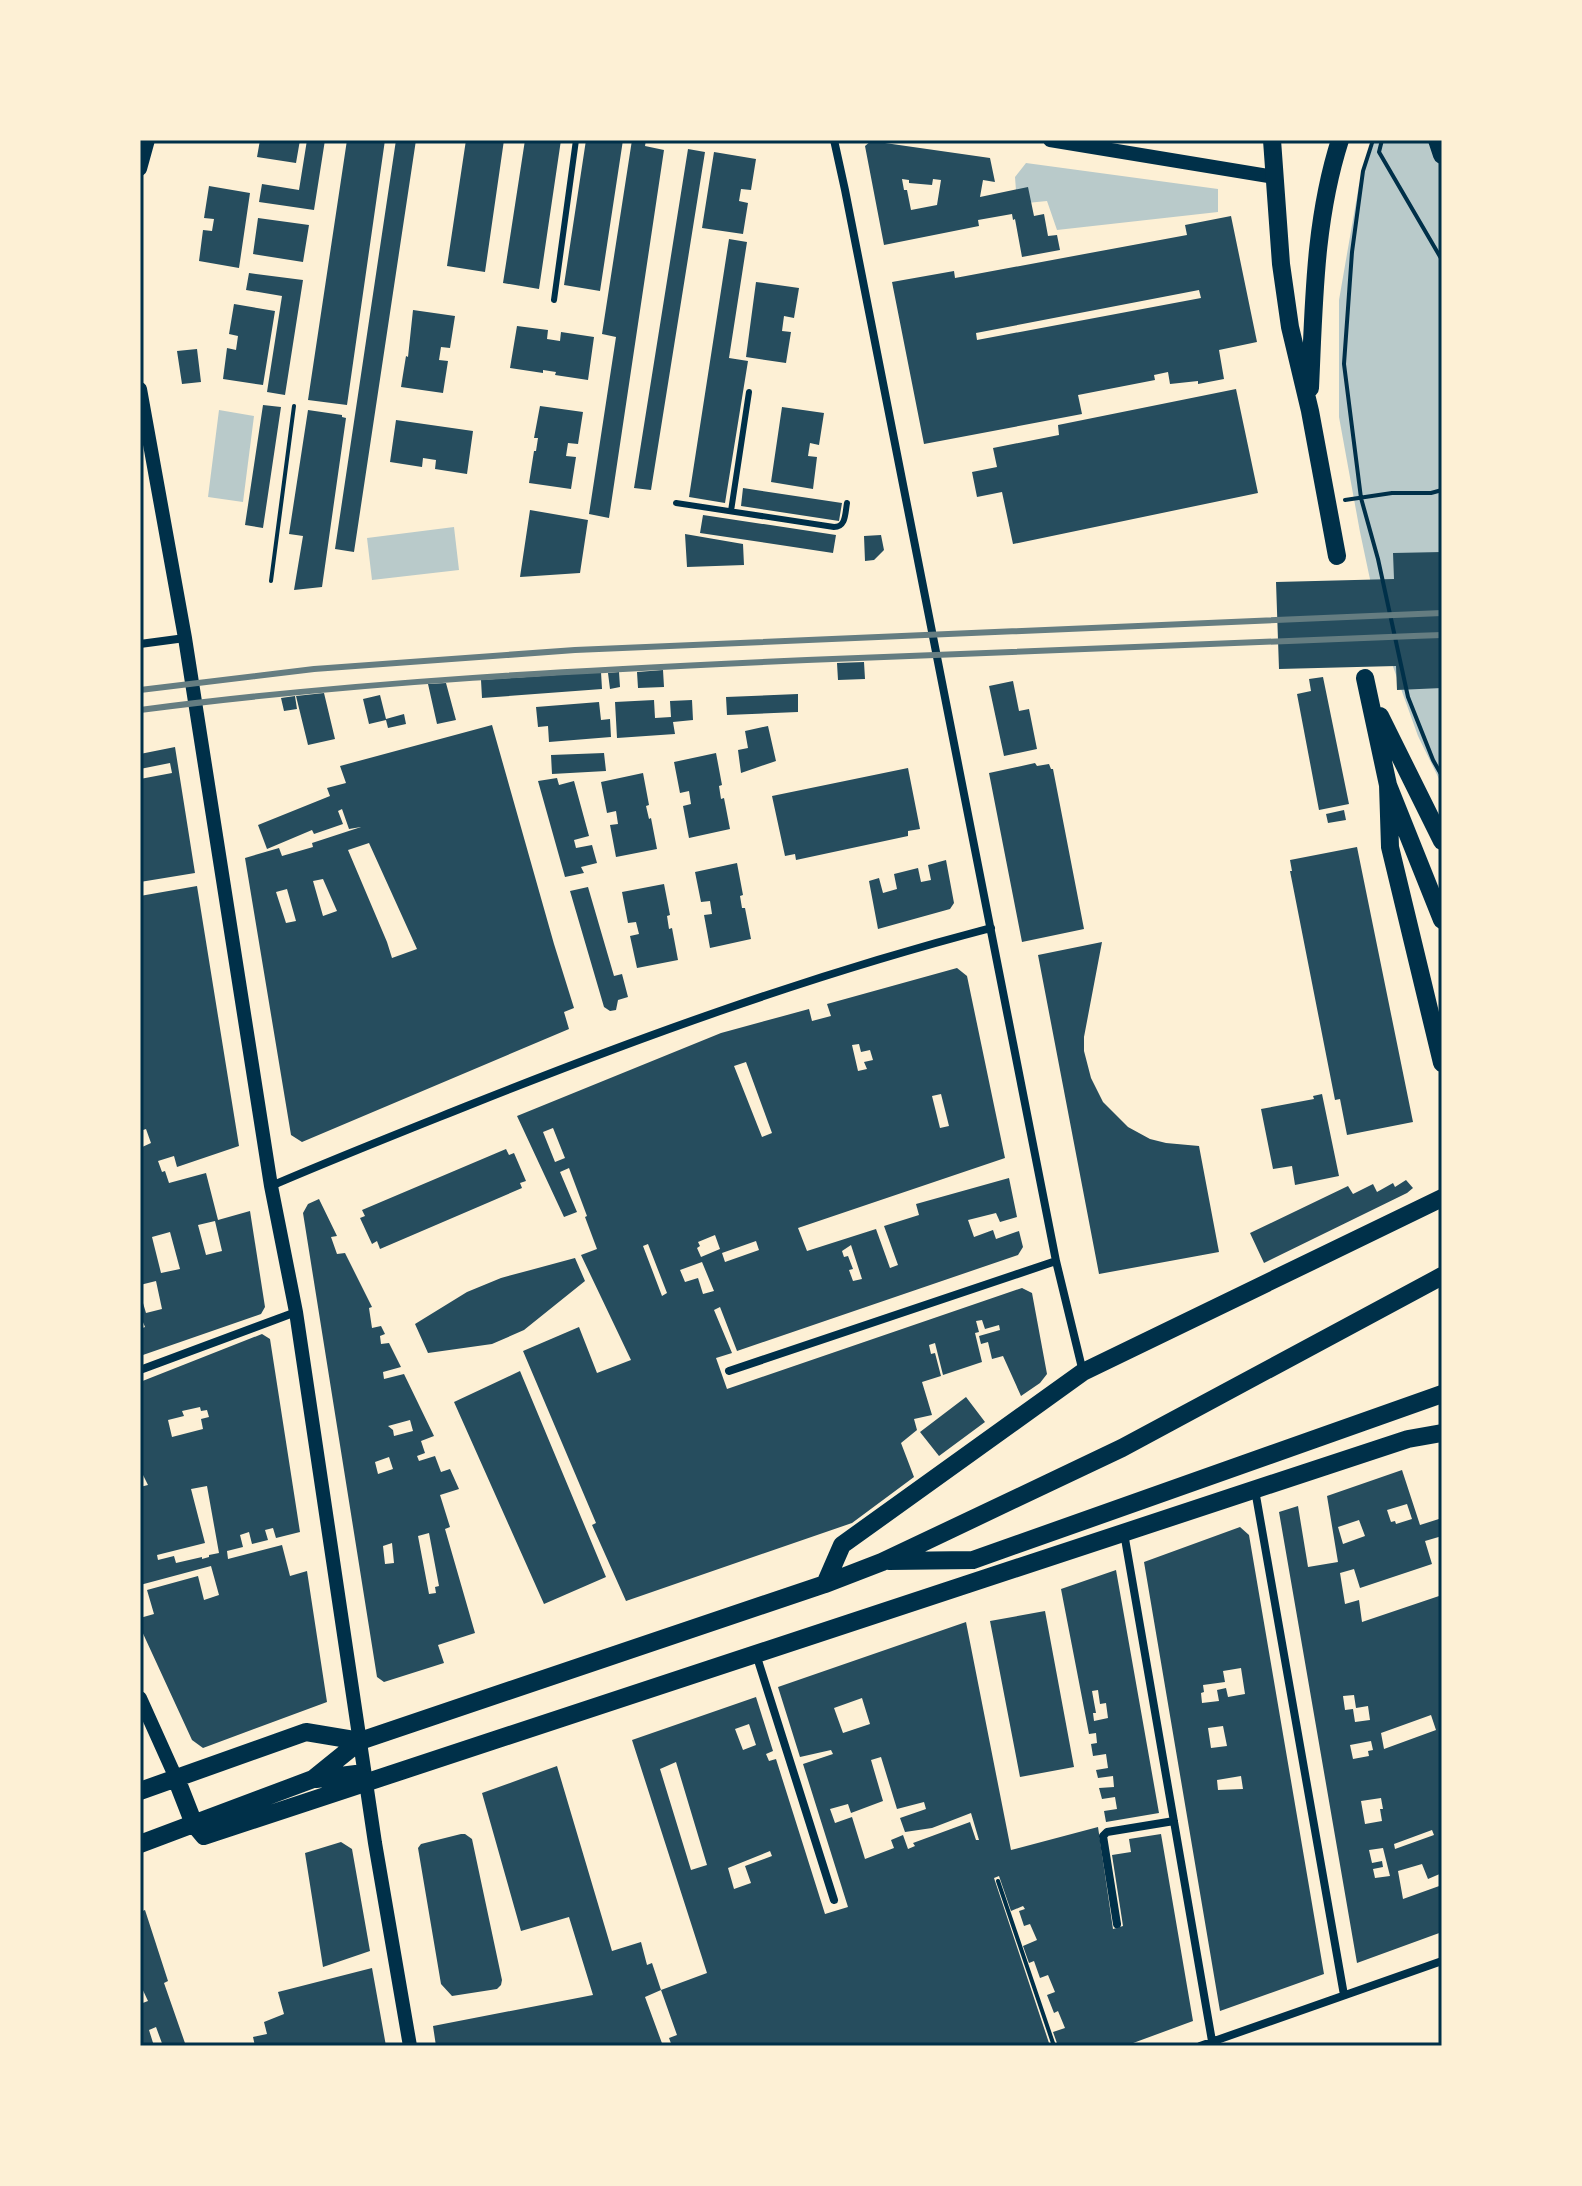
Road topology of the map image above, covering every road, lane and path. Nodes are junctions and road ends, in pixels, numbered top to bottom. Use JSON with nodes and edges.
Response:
{"nodes":[{"id":1,"x":148,"y":140,"type":"edge"},
{"id":2,"x":576,"y":140,"type":"edge"},
{"id":3,"x":834,"y":140,"type":"edge"},
{"id":4,"x":1050,"y":140,"type":"edge"},
{"id":5,"x":1272,"y":140,"type":"edge"},
{"id":6,"x":1340,"y":140,"type":"edge"},
{"id":7,"x":1373,"y":140,"type":"edge"},
{"id":8,"x":1382,"y":140,"type":"edge"},
{"id":9,"x":1437,"y":140,"type":"edge"},
{"id":10,"x":1442,"y":155,"type":"edge"},
{"id":11,"x":140,"y":169,"type":"edge"},
{"id":12,"x":1274,"y":177,"type":"junction"},
{"id":13,"x":1442,"y":260,"type":"edge"},
{"id":14,"x":554,"y":300,"type":"dead end"},
{"id":15,"x":140,"y":389,"type":"edge"},
{"id":16,"x":749,"y":392,"type":"dead end"},
{"id":17,"x":294,"y":406,"type":"dead end"},
{"id":18,"x":1310,"y":411,"type":"junction"},
{"id":19,"x":1442,"y":490,"type":"edge"},
{"id":20,"x":1361,"y":498,"type":"junction"},
{"id":21,"x":676,"y":503,"type":"dead end"},
{"id":22,"x":847,"y":503,"type":"dead end"},
{"id":23,"x":1327,"y":504,"type":"junction"},
{"id":24,"x":731,"y":511,"type":"junction"},
{"id":25,"x":1337,"y":556,"type":"dead end"},
{"id":26,"x":271,"y":581,"type":"dead end"},
{"id":27,"x":185,"y":638,"type":"junction"},
{"id":28,"x":140,"y":644,"type":"edge"},
{"id":29,"x":1442,"y":776,"type":"edge"},
{"id":30,"x":1388,"y":785,"type":"junction"},
{"id":31,"x":1442,"y":841,"type":"edge"},
{"id":32,"x":1442,"y":920,"type":"edge"},
{"id":33,"x":991,"y":928,"type":"junction"},
{"id":34,"x":1442,"y":1063,"type":"edge"},
{"id":35,"x":271,"y":1186,"type":"junction"},
{"id":36,"x":1442,"y":1198,"type":"edge"},
{"id":37,"x":1056,"y":1261,"type":"junction"},
{"id":38,"x":1442,"y":1276,"type":"edge"},
{"id":39,"x":296,"y":1312,"type":"junction"},
{"id":40,"x":140,"y":1370,"type":"edge"},
{"id":41,"x":729,"y":1371,"type":"dead end"},
{"id":42,"x":1083,"y":1372,"type":"junction"},
{"id":43,"x":1442,"y":1394,"type":"edge"},
{"id":44,"x":1442,"y":1433,"type":"edge"},
{"id":45,"x":1255,"y":1490,"type":"junction"},
{"id":46,"x":1124,"y":1532,"type":"junction"},
{"id":47,"x":882,"y":1562,"type":"junction"},
{"id":48,"x":825,"y":1584,"type":"junction"},
{"id":49,"x":756,"y":1653,"type":"junction"},
{"id":50,"x":140,"y":1698,"type":"edge"},
{"id":51,"x":360,"y":1741,"type":"junction"},
{"id":52,"x":176,"y":1778,"type":"junction"},
{"id":53,"x":313,"y":1779,"type":"junction"},
{"id":54,"x":366,"y":1782,"type":"junction"},
{"id":55,"x":140,"y":1791,"type":"edge"},
{"id":56,"x":1174,"y":1821,"type":"junction"},
{"id":57,"x":199,"y":1830,"type":"junction"},
{"id":58,"x":140,"y":1844,"type":"edge"},
{"id":59,"x":998,"y":1881,"type":"dead end"},
{"id":60,"x":834,"y":1900,"type":"dead end"},
{"id":61,"x":1117,"y":1924,"type":"dead end"},
{"id":62,"x":1442,"y":1961,"type":"edge"},
{"id":63,"x":1344,"y":1995,"type":"junction"},
{"id":64,"x":1212,"y":2041,"type":"junction"},
{"id":65,"x":410,"y":2046,"type":"edge"},
{"id":66,"x":1054,"y":2046,"type":"edge"},
{"id":67,"x":1200,"y":2046,"type":"edge"}],
"edges":[{"from":1,"to":11,"type":"street"},
{"from":2,"to":14,"type":"lane"},
{"from":3,"to":33,"type":"street"},
{"from":4,"to":12,"type":"street"},
{"from":5,"to":12,"type":"main road"},
{"from":6,"to":18,"type":"main road"},
{"from":7,"to":20,"type":"path"},
{"from":8,"to":13,"type":"path"},
{"from":9,"to":10,"type":"main road"},
{"from":12,"to":18,"type":"main road"},
{"from":15,"to":27,"type":"street"},
{"from":16,"to":24,"type":"lane"},
{"from":17,"to":26,"type":"path"},
{"from":18,"to":23,"type":"main road"},
{"from":19,"to":20,"type":"path"},
{"from":20,"to":23,"type":"path"},
{"from":20,"to":29,"type":"path"},
{"from":21,"to":24,"type":"lane"},
{"from":22,"to":24,"type":"lane"},
{"from":23,"to":25,"type":"main road"},
{"from":27,"to":28,"type":"street"},
{"from":27,"to":35,"type":"street"},
{"from":30,"to":31,"type":"main road"},
{"from":30,"to":32,"type":"main road"},
{"from":30,"to":34,"type":"main road"},
{"from":33,"to":35,"type":"street"},
{"from":33,"to":37,"type":"street"},
{"from":35,"to":39,"type":"street"},
{"from":36,"to":42,"type":"main road"},
{"from":37,"to":41,"type":"street"},
{"from":37,"to":42,"type":"street"},
{"from":38,"to":47,"type":"main road"},
{"from":39,"to":40,"type":"street"},
{"from":39,"to":51,"type":"street"},
{"from":42,"to":48,"type":"main road"},
{"from":43,"to":47,"type":"main road"},
{"from":44,"to":45,"type":"main road"},
{"from":45,"to":46,"type":"main road"},
{"from":45,"to":63,"type":"street"},
{"from":46,"to":49,"type":"main road"},
{"from":46,"to":56,"type":"street"},
{"from":47,"to":48,"type":"main road"},
{"from":48,"to":51,"type":"main road"},
{"from":49,"to":54,"type":"main road"},
{"from":49,"to":60,"type":"street"},
{"from":50,"to":52,"type":"street"},
{"from":51,"to":52,"type":"main road"},
{"from":51,"to":53,"type":"main road"},
{"from":51,"to":54,"type":"street"},
{"from":52,"to":55,"type":"main road"},
{"from":52,"to":57,"type":"main road"},
{"from":53,"to":54,"type":"main road"},
{"from":53,"to":57,"type":"main road"},
{"from":54,"to":57,"type":"main road"},
{"from":54,"to":65,"type":"street"},
{"from":56,"to":61,"type":"street"},
{"from":56,"to":64,"type":"street"},
{"from":57,"to":58,"type":"main road"},
{"from":59,"to":66,"type":"path"},
{"from":62,"to":63,"type":"street"},
{"from":63,"to":64,"type":"street"},
{"from":64,"to":67,"type":"street"}]}
